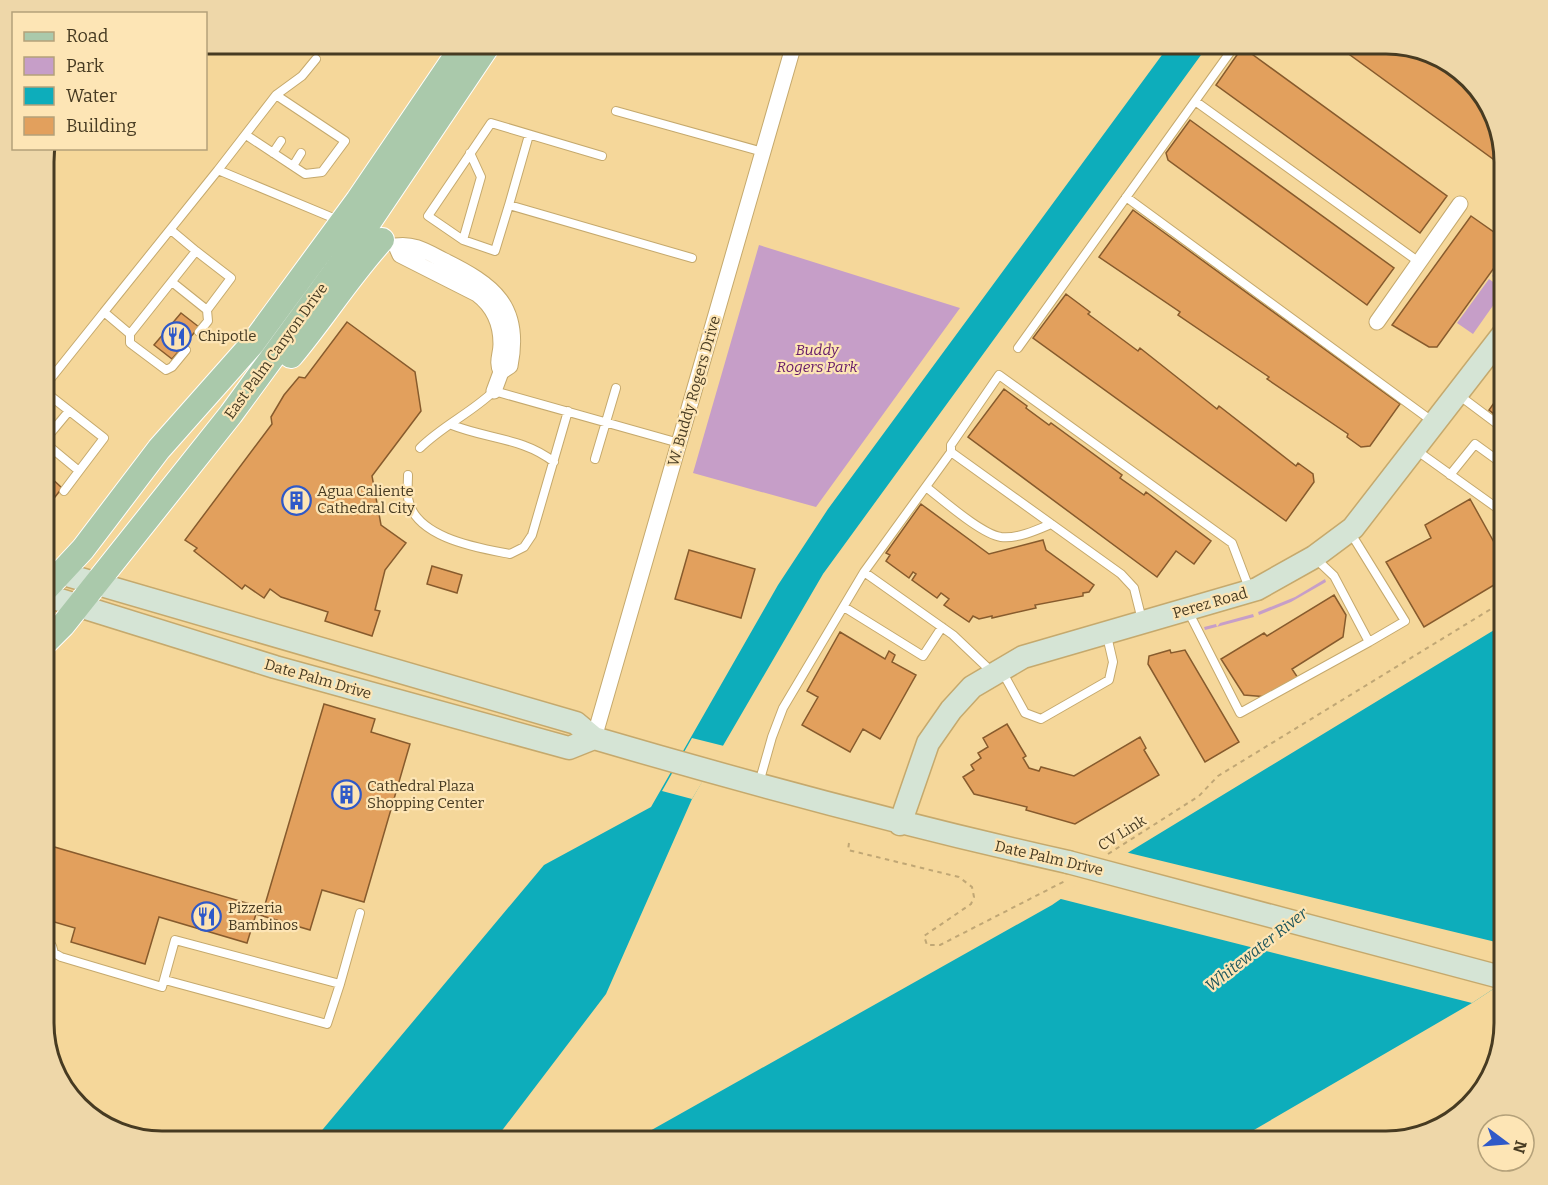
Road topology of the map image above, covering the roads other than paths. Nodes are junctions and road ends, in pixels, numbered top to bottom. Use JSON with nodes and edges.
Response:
{"nodes":[{"id":1,"x":459,"y":54,"type":"edge"},
{"id":2,"x":483,"y":54,"type":"edge"},
{"id":3,"x":791,"y":54,"type":"edge"},
{"id":4,"x":1229,"y":54,"type":"edge"},
{"id":5,"x":316,"y":59,"type":"dead end"},
{"id":6,"x":276,"y":95,"type":"junction"},
{"id":7,"x":1195,"y":101,"type":"junction"},
{"id":8,"x":616,"y":111,"type":"dead end"},
{"id":9,"x":246,"y":135,"type":"junction"},
{"id":10,"x":529,"y":135,"type":"junction"},
{"id":11,"x":281,"y":141,"type":"dead end"},
{"id":12,"x":763,"y":152,"type":"junction"},
{"id":13,"x":273,"y":153,"type":"junction"},
{"id":14,"x":301,"y":153,"type":"dead end"},
{"id":15,"x":470,"y":153,"type":"junction"},
{"id":16,"x":602,"y":156,"type":"dead end"},
{"id":17,"x":293,"y":165,"type":"junction"},
{"id":18,"x":219,"y":170,"type":"junction"},
{"id":19,"x":1126,"y":197,"type":"junction"},
{"id":20,"x":1461,"y":204,"type":"dead end"},
{"id":21,"x":509,"y":206,"type":"junction"},
{"id":22,"x":171,"y":230,"type":"junction"},
{"id":23,"x":370,"y":235,"type":"junction"},
{"id":24,"x":463,"y":240,"type":"junction"},
{"id":25,"x":196,"y":251,"type":"junction"},
{"id":26,"x":692,"y":258,"type":"dead end"},
{"id":27,"x":1419,"y":262,"type":"junction"},
{"id":28,"x":172,"y":282,"type":"junction"},
{"id":29,"x":207,"y":309,"type":"junction"},
{"id":30,"x":104,"y":312,"type":"junction"},
{"id":31,"x":1377,"y":322,"type":"dead end"},
{"id":32,"x":199,"y":332,"type":"dead end"},
{"id":33,"x":130,"y":334,"type":"junction"},
{"id":34,"x":1494,"y":346,"type":"edge"},
{"id":35,"x":1018,"y":348,"type":"dead end"},
{"id":36,"x":186,"y":350,"type":"dead end"},
{"id":37,"x":54,"y":374,"type":"edge"},
{"id":38,"x":616,"y":388,"type":"dead end"},
{"id":39,"x":494,"y":391,"type":"junction"},
{"id":40,"x":1458,"y":395,"type":"junction"},
{"id":41,"x":54,"y":400,"type":"edge"},
{"id":42,"x":69,"y":411,"type":"junction"},
{"id":43,"x":568,"y":411,"type":"junction"},
{"id":44,"x":606,"y":422,"type":"junction"},
{"id":45,"x":1494,"y":422,"type":"edge"},
{"id":46,"x":1435,"y":424,"type":"junction"},
{"id":47,"x":452,"y":425,"type":"junction"},
{"id":48,"x":54,"y":429,"type":"edge"},
{"id":49,"x":679,"y":443,"type":"junction"},
{"id":50,"x":420,"y":448,"type":"dead end"},
{"id":51,"x":54,"y":450,"type":"edge"},
{"id":52,"x":1415,"y":450,"type":"junction"},
{"id":53,"x":951,"y":452,"type":"junction"},
{"id":54,"x":1494,"y":458,"type":"edge"},
{"id":55,"x":595,"y":459,"type":"dead end"},
{"id":56,"x":554,"y":462,"type":"junction"},
{"id":57,"x":79,"y":471,"type":"junction"},
{"id":58,"x":408,"y":475,"type":"dead end"},
{"id":59,"x":1450,"y":475,"type":"junction"},
{"id":60,"x":926,"y":487,"type":"junction"},
{"id":61,"x":63,"y":491,"type":"dead end"},
{"id":62,"x":1494,"y":506,"type":"edge"},
{"id":63,"x":1051,"y":524,"type":"junction"},
{"id":64,"x":1349,"y":531,"type":"junction"},
{"id":65,"x":1314,"y":557,"type":"junction"},
{"id":66,"x":54,"y":568,"type":"edge"},
{"id":67,"x":54,"y":570,"type":"edge"},
{"id":68,"x":864,"y":572,"type":"junction"},
{"id":69,"x":96,"y":582,"type":"junction"},
{"id":70,"x":1250,"y":591,"type":"junction"},
{"id":71,"x":54,"y":597,"type":"edge"},
{"id":72,"x":78,"y":606,"type":"junction"},
{"id":73,"x":844,"y":607,"type":"junction"},
{"id":74,"x":1187,"y":610,"type":"junction"},
{"id":75,"x":1143,"y":621,"type":"junction"},
{"id":76,"x":942,"y":627,"type":"junction"},
{"id":77,"x":1106,"y":632,"type":"junction"},
{"id":78,"x":54,"y":633,"type":"edge"},
{"id":79,"x":1370,"y":642,"type":"junction"},
{"id":80,"x":997,"y":671,"type":"junction"},
{"id":81,"x":594,"y":738,"type":"junction"},
{"id":82,"x":758,"y":786,"type":"junction"},
{"id":83,"x":900,"y":824,"type":"junction"},
{"id":84,"x":360,"y":913,"type":"dead end"},
{"id":85,"x":54,"y":952,"type":"edge"},
{"id":86,"x":1494,"y":976,"type":"edge"},
{"id":87,"x":165,"y":980,"type":"junction"},
{"id":88,"x":340,"y":984,"type":"junction"}],
"edges":[{"from":1,"to":23,"type":"main road","name":"East Palm Canyon Drive"},
{"from":2,"to":23,"type":"main road","name":"East Palm Canyon Drive"},
{"from":3,"to":12,"type":"street","name":"W. Buddy Rogers Drive"},
{"from":4,"to":7,"type":"lane"},
{"from":5,"to":6,"type":"lane"},
{"from":6,"to":9,"type":"lane"},
{"from":6,"to":17,"type":"lane"},
{"from":7,"to":19,"type":"lane"},
{"from":7,"to":27,"type":"lane"},
{"from":8,"to":12,"type":"lane"},
{"from":9,"to":13,"type":"lane"},
{"from":9,"to":18,"type":"lane"},
{"from":10,"to":15,"type":"lane"},
{"from":10,"to":16,"type":"lane"},
{"from":10,"to":21,"type":"lane"},
{"from":11,"to":13,"type":"lane"},
{"from":12,"to":49,"type":"street","name":"W. Buddy Rogers Drive"},
{"from":13,"to":17,"type":"lane"},
{"from":14,"to":17,"type":"lane"},
{"from":15,"to":24,"type":"lane"},
{"from":15,"to":24,"type":"lane"},
{"from":18,"to":22,"type":"lane"},
{"from":18,"to":23,"type":"lane"},
{"from":19,"to":35,"type":"lane"},
{"from":19,"to":46,"type":"lane"},
{"from":20,"to":27,"type":"street"},
{"from":21,"to":24,"type":"lane"},
{"from":21,"to":26,"type":"lane"},
{"from":22,"to":25,"type":"lane"},
{"from":22,"to":30,"type":"lane"},
{"from":23,"to":39,"type":"street"},
{"from":23,"to":66,"type":"main road","name":"East Palm Canyon Drive"},
{"from":23,"to":69,"type":"main road","name":"East Palm Canyon Drive"},
{"from":25,"to":28,"type":"lane"},
{"from":25,"to":29,"type":"lane"},
{"from":27,"to":31,"type":"street"},
{"from":28,"to":29,"type":"lane"},
{"from":28,"to":33,"type":"lane"},
{"from":29,"to":32,"type":"lane"},
{"from":30,"to":33,"type":"lane"},
{"from":30,"to":37,"type":"lane"},
{"from":33,"to":36,"type":"lane"},
{"from":34,"to":40,"type":"main road","name":"Perez Road"},
{"from":38,"to":44,"type":"lane"},
{"from":39,"to":43,"type":"lane"},
{"from":39,"to":47,"type":"lane"},
{"from":40,"to":45,"type":"lane"},
{"from":40,"to":46,"type":"main road","name":"Perez Road"},
{"from":41,"to":42,"type":"lane"},
{"from":42,"to":48,"type":"lane"},
{"from":42,"to":57,"type":"lane"},
{"from":43,"to":44,"type":"lane"},
{"from":43,"to":56,"type":"lane"},
{"from":44,"to":49,"type":"lane"},
{"from":44,"to":55,"type":"lane"},
{"from":46,"to":52,"type":"main road","name":"Perez Road"},
{"from":47,"to":50,"type":"lane"},
{"from":47,"to":56,"type":"lane"},
{"from":49,"to":81,"type":"street","name":"W. Buddy Rogers Drive"},
{"from":51,"to":57,"type":"lane"},
{"from":52,"to":59,"type":"lane"},
{"from":52,"to":64,"type":"main road","name":"Perez Road"},
{"from":53,"to":60,"type":"lane"},
{"from":53,"to":63,"type":"lane"},
{"from":53,"to":70,"type":"lane"},
{"from":54,"to":59,"type":"lane"},
{"from":56,"to":58,"type":"lane"},
{"from":57,"to":61,"type":"lane"},
{"from":59,"to":62,"type":"lane"},
{"from":60,"to":63,"type":"lane"},
{"from":60,"to":68,"type":"lane"},
{"from":63,"to":75,"type":"lane"},
{"from":64,"to":65,"type":"main road","name":"Perez Road"},
{"from":64,"to":79,"type":"lane"},
{"from":65,"to":70,"type":"main road","name":"Perez Road"},
{"from":65,"to":79,"type":"lane"},
{"from":67,"to":69,"type":"main road","name":"Date Palm Drive"},
{"from":68,"to":73,"type":"lane"},
{"from":68,"to":76,"type":"lane"},
{"from":69,"to":72,"type":"main road","name":"East Palm Canyon Drive"},
{"from":69,"to":81,"type":"main road","name":"Date Palm Drive"},
{"from":70,"to":74,"type":"main road","name":"Perez Road"},
{"from":71,"to":72,"type":"main road","name":"Date Palm Drive"},
{"from":72,"to":78,"type":"main road","name":"East Palm Canyon Drive"},
{"from":72,"to":81,"type":"main road","name":"Date Palm Drive"},
{"from":73,"to":76,"type":"lane"},
{"from":73,"to":82,"type":"lane"},
{"from":74,"to":75,"type":"main road","name":"Perez Road"},
{"from":74,"to":79,"type":"lane"},
{"from":75,"to":77,"type":"main road","name":"Perez Road"},
{"from":76,"to":80,"type":"lane"},
{"from":77,"to":80,"type":"main road","name":"Perez Road"},
{"from":77,"to":80,"type":"lane"},
{"from":80,"to":83,"type":"main road","name":"Perez Road"},
{"from":81,"to":82,"type":"main road","name":"Date Palm Drive"},
{"from":82,"to":83,"type":"main road","name":"Date Palm Drive"},
{"from":83,"to":86,"type":"main road","name":"Date Palm Drive","bridge":true},
{"from":84,"to":88,"type":"lane"},
{"from":85,"to":87,"type":"lane"},
{"from":87,"to":88,"type":"lane"},
{"from":87,"to":88,"type":"lane"}]}
